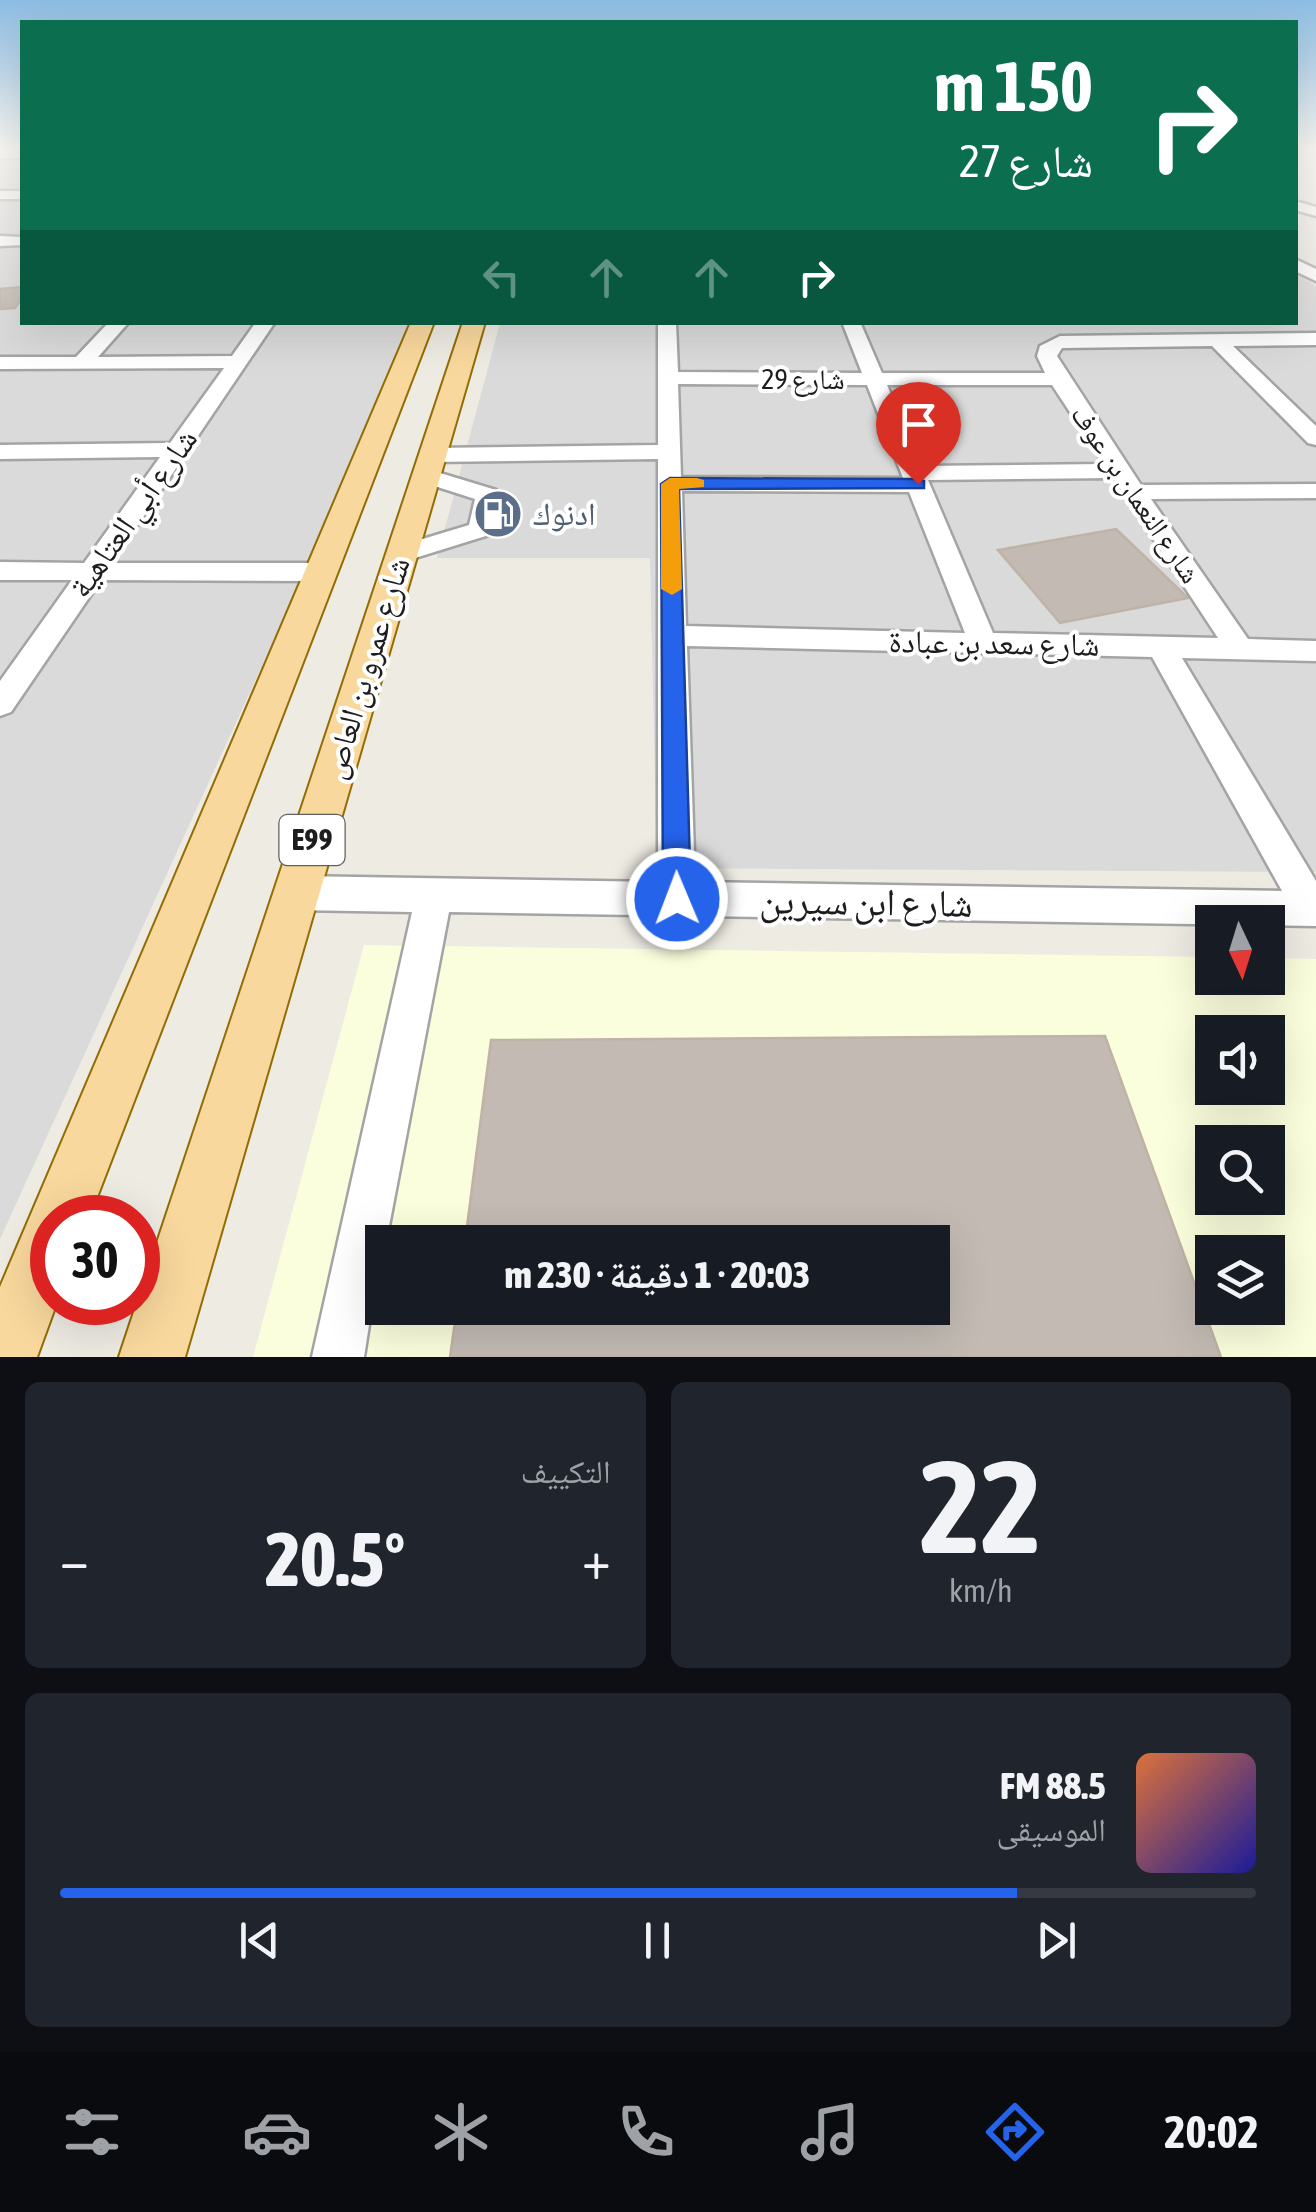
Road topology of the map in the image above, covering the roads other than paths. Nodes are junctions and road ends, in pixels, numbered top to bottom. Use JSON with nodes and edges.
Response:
{"nodes":[{"id":1,"x":117,"y":325,"type":"edge"},
{"id":2,"x":264,"y":325,"type":"edge"},
{"id":3,"x":423,"y":325,"type":"edge"},
{"id":4,"x":473,"y":325,"type":"edge"},
{"id":5,"x":667,"y":325,"type":"edge"},
{"id":6,"x":851,"y":325,"type":"edge"},
{"id":7,"x":1166,"y":325,"type":"edge"},
{"id":8,"x":1180,"y":339,"type":"junction"},
{"id":9,"x":1216,"y":339,"type":"junction"},
{"id":10,"x":1316,"y":339,"type":"edge"},
{"id":11,"x":239,"y":362,"type":"junction"},
{"id":12,"x":81,"y":363,"type":"junction"},
{"id":13,"x":0,"y":364,"type":"edge"},
{"id":14,"x":668,"y":378,"type":"junction"},
{"id":15,"x":874,"y":380,"type":"junction"},
{"id":16,"x":1058,"y":380,"type":"junction"},
{"id":17,"x":1316,"y":438,"type":"edge"},
{"id":18,"x":177,"y":450,"type":"junction"},
{"id":19,"x":0,"y":452,"type":"edge"},
{"id":20,"x":669,"y":452,"type":"junction"},
{"id":21,"x":430,"y":465,"type":"junction"},
{"id":22,"x":1123,"y":471,"type":"junction"},
{"id":23,"x":915,"y":479,"type":"junction"},
{"id":24,"x":670,"y":484,"type":"junction"},
{"id":25,"x":1316,"y":490,"type":"edge"},
{"id":26,"x":1137,"y":492,"type":"junction"},
{"id":27,"x":402,"y":554,"type":"junction"},
{"id":28,"x":93,"y":570,"type":"junction"},
{"id":29,"x":0,"y":571,"type":"edge"},
{"id":30,"x":321,"y":572,"type":"junction"},
{"id":31,"x":672,"y":636,"type":"junction"},
{"id":32,"x":983,"y":643,"type":"junction"},
{"id":33,"x":1161,"y":647,"type":"junction"},
{"id":34,"x":1240,"y":649,"type":"junction"},
{"id":35,"x":1316,"y":651,"type":"edge"},
{"id":36,"x":0,"y":704,"type":"edge"},
{"id":37,"x":296,"y":893,"type":"junction"},
{"id":38,"x":434,"y":896,"type":"junction"},
{"id":39,"x":677,"y":899,"type":"junction"},
{"id":40,"x":1314,"y":909,"type":"edge"},
{"id":41,"x":68,"y":1195,"type":"edge"},
{"id":42,"x":30,"y":1290,"type":"edge"},
{"id":43,"x":4,"y":1357,"type":"edge"},
{"id":44,"x":152,"y":1357,"type":"edge"},
{"id":45,"x":338,"y":1357,"type":"edge"}],
"edges":[{"from":1,"to":12,"type":"street"},
{"from":2,"to":11,"type":"street","name":"شارع أبي العتاهية"},
{"from":3,"to":30,"type":"main road"},
{"from":4,"to":21,"type":"main road","name":"شارع عمرو بن العاص","number":"E99"},
{"from":5,"to":14,"type":"street"},
{"from":6,"to":15,"type":"street"},
{"from":7,"to":8,"type":"street"},
{"from":8,"to":9,"type":"street"},
{"from":8,"to":16,"type":"street","name":"شارع النعمان بن عوف"},
{"from":9,"to":10,"type":"street"},
{"from":9,"to":17,"type":"street"},
{"from":11,"to":12,"type":"street"},
{"from":11,"to":18,"type":"street","name":"شارع أبي العتاهية"},
{"from":12,"to":13,"type":"street"},
{"from":14,"to":15,"type":"street","name":"شارع 29"},
{"from":14,"to":20,"type":"street"},
{"from":15,"to":16,"type":"street","name":"شارع 29"},
{"from":15,"to":23,"type":"street"},
{"from":16,"to":22,"type":"street","name":"شارع النعمان بن عوف"},
{"from":18,"to":19,"type":"street"},
{"from":18,"to":28,"type":"street","name":"شارع أبي العتاهية"},
{"from":20,"to":21,"type":"street"},
{"from":20,"to":24,"type":"street"},
{"from":21,"to":27,"type":"main road","name":"شارع عمرو بن العاص","number":"E99"},
{"from":21,"to":27,"type":"street"},
{"from":22,"to":23,"type":"street"},
{"from":22,"to":26,"type":"street","name":"شارع النعمان بن عوف"},
{"from":23,"to":24,"type":"street"},
{"from":23,"to":32,"type":"street"},
{"from":24,"to":31,"type":"street"},
{"from":25,"to":26,"type":"street"},
{"from":26,"to":34,"type":"street","name":"شارع النعمان بن عوف"},
{"from":27,"to":37,"type":"main road","name":"شارع عمرو بن العاص","number":"E99"},
{"from":28,"to":29,"type":"street"},
{"from":28,"to":30,"type":"street"},
{"from":28,"to":36,"type":"street","name":"شارع أبي العتاهية"},
{"from":30,"to":41,"type":"main road"},
{"from":31,"to":32,"type":"street","name":"شارع سعد بن عبادة"},
{"from":31,"to":39,"type":"street"},
{"from":32,"to":33,"type":"street","name":"شارع سعد بن عبادة"},
{"from":33,"to":34,"type":"street","name":"شارع سعد بن عبادة"},
{"from":33,"to":40,"type":"street"},
{"from":34,"to":35,"type":"street","name":"شارع سعد بن عبادة"},
{"from":37,"to":38,"type":"street","name":"شارع ابن سيرين"},
{"from":37,"to":44,"type":"main road","name":"شارع عمرو بن العاص","number":"E99"},
{"from":38,"to":39,"type":"street","name":"شارع ابن سيرين"},
{"from":38,"to":45,"type":"street"},
{"from":39,"to":40,"type":"street","name":"شارع ابن سيرين"},
{"from":42,"to":43,"type":"main road"}]}
